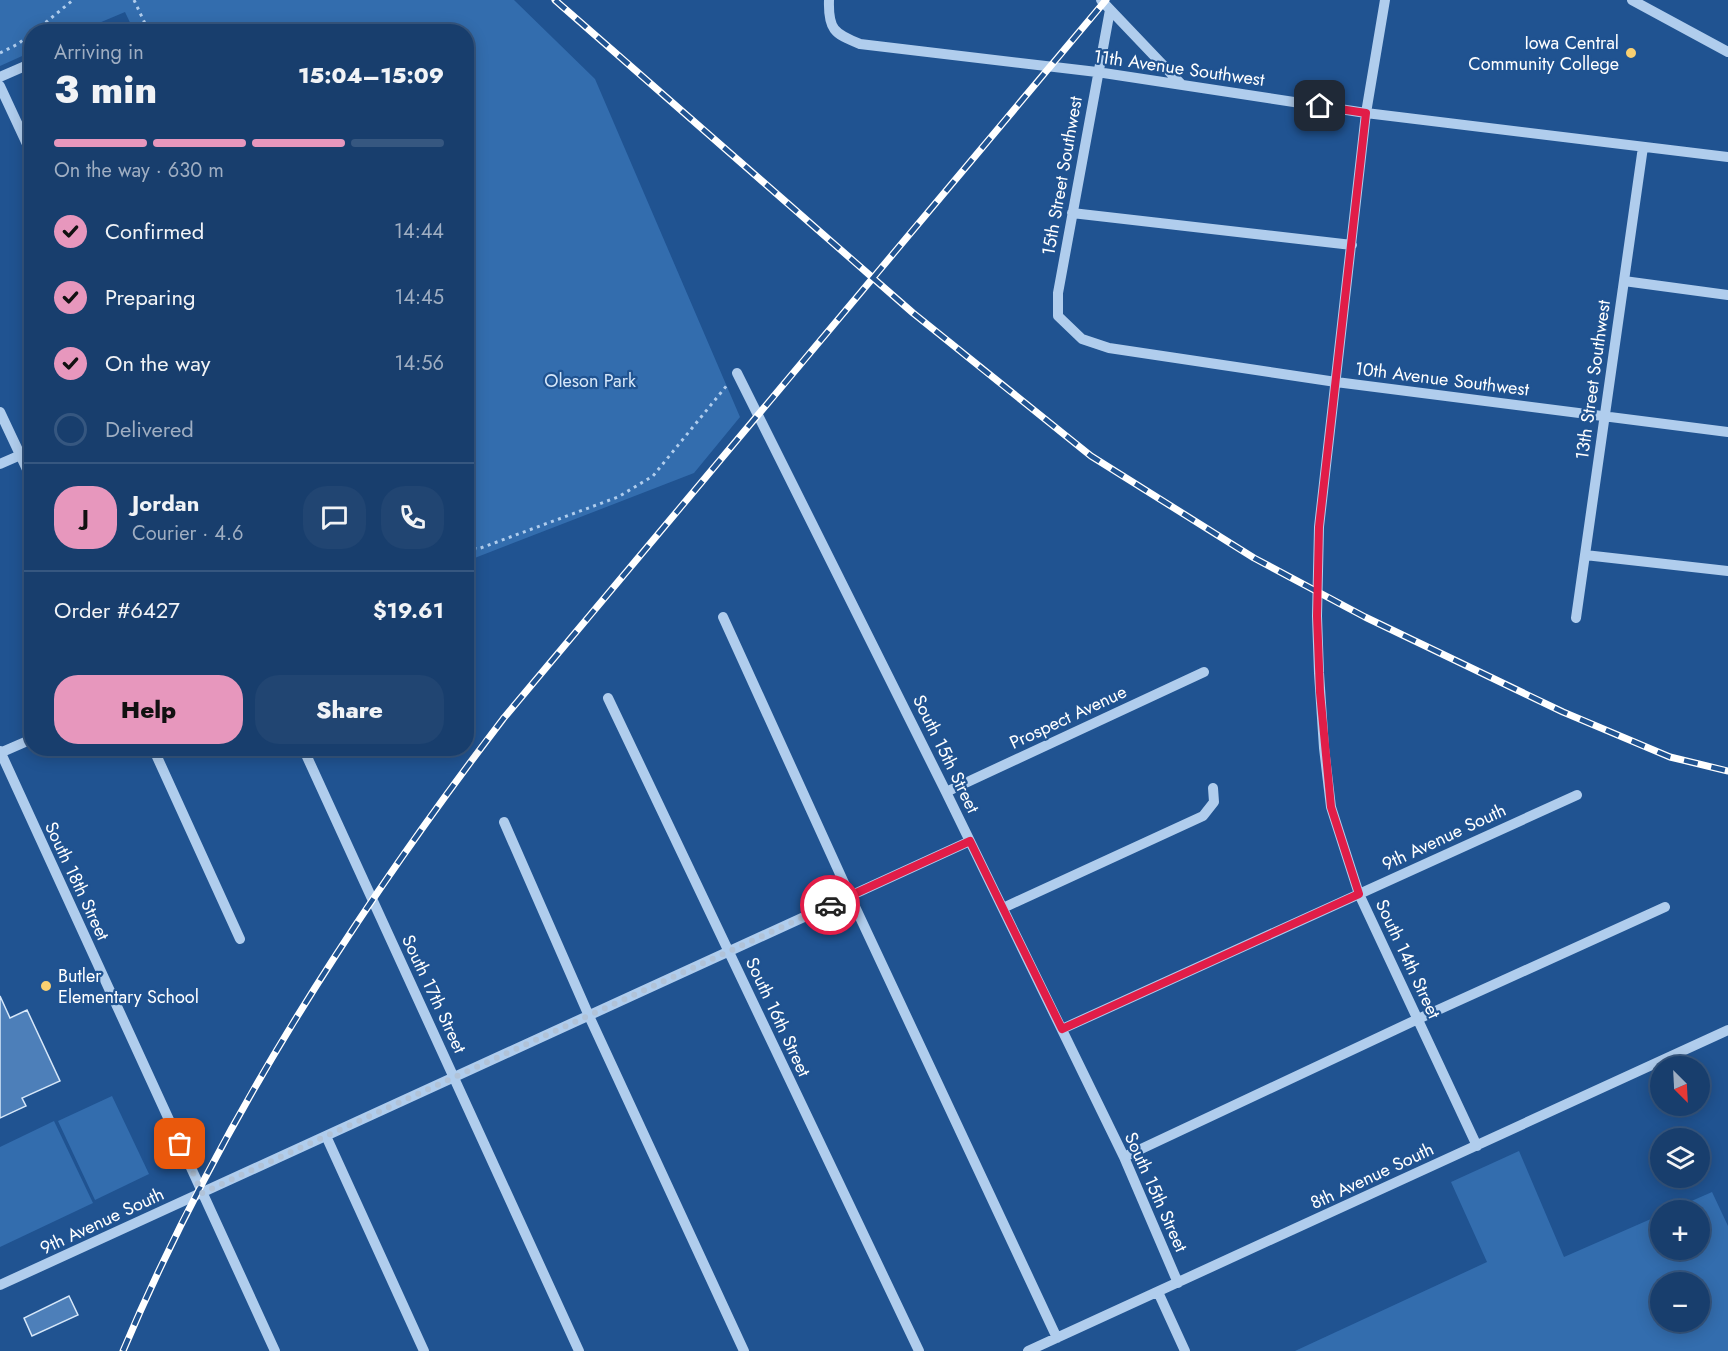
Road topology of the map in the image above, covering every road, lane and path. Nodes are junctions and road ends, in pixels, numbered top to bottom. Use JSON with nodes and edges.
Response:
{"nodes":[{"id":1,"x":73,"y":0,"type":"edge"},
{"id":2,"x":134,"y":0,"type":"edge"},
{"id":3,"x":829,"y":0,"type":"edge"},
{"id":4,"x":1101,"y":0,"type":"edge"},
{"id":5,"x":1385,"y":0,"type":"edge"},
{"id":6,"x":1632,"y":0,"type":"edge"},
{"id":7,"x":1110,"y":10,"type":"junction"},
{"id":8,"x":43,"y":24,"type":"edge"},
{"id":9,"x":145,"y":24,"type":"edge"},
{"id":10,"x":24,"y":39,"type":"edge"},
{"id":11,"x":1728,"y":52,"type":"edge"},
{"id":12,"x":0,"y":53,"type":"edge"},
{"id":13,"x":24,"y":66,"type":"edge"},
{"id":14,"x":1097,"y":72,"type":"junction"},
{"id":15,"x":0,"y":77,"type":"edge"},
{"id":16,"x":1182,"y":85,"type":"junction"},
{"id":17,"x":0,"y":86,"type":"edge"},
{"id":18,"x":1366,"y":113,"type":"junction"},
{"id":19,"x":24,"y":138,"type":"edge"},
{"id":20,"x":1643,"y":147,"type":"junction"},
{"id":21,"x":1728,"y":157,"type":"edge"},
{"id":22,"x":1072,"y":213,"type":"junction"},
{"id":23,"x":1352,"y":245,"type":"junction"},
{"id":24,"x":1624,"y":281,"type":"junction"},
{"id":25,"x":1728,"y":295,"type":"edge"},
{"id":26,"x":1082,"y":339,"type":"joint"},
{"id":27,"x":737,"y":373,"type":"joint"},
{"id":28,"x":1336,"y":382,"type":"junction"},
{"id":29,"x":0,"y":412,"type":"edge"},
{"id":30,"x":1605,"y":416,"type":"junction"},
{"id":31,"x":1728,"y":432,"type":"edge"},
{"id":32,"x":24,"y":453,"type":"edge"},
{"id":33,"x":20,"y":455,"type":"junction"},
{"id":34,"x":24,"y":463,"type":"edge"},
{"id":35,"x":0,"y":464,"type":"edge"},
{"id":36,"x":474,"y":548,"type":"edge"},
{"id":37,"x":1585,"y":555,"type":"junction"},
{"id":38,"x":1728,"y":571,"type":"edge"},
{"id":39,"x":723,"y":617,"type":"dead end"},
{"id":40,"x":1576,"y":618,"type":"dead end"},
{"id":41,"x":1204,"y":672,"type":"dead end"},
{"id":42,"x":608,"y":698,"type":"dead end"},
{"id":43,"x":24,"y":742,"type":"edge"},
{"id":44,"x":0,"y":753,"type":"edge"},
{"id":45,"x":157,"y":756,"type":"edge"},
{"id":46,"x":307,"y":756,"type":"edge"},
{"id":47,"x":1213,"y":788,"type":"dead end"},
{"id":48,"x":946,"y":792,"type":"junction"},
{"id":49,"x":1577,"y":795,"type":"dead end"},
{"id":50,"x":504,"y":822,"type":"dead end"},
{"id":51,"x":970,"y":841,"type":"junction"},
{"id":52,"x":1359,"y":894,"type":"junction"},
{"id":53,"x":850,"y":896,"type":"junction"},
{"id":54,"x":1003,"y":908,"type":"junction"},
{"id":55,"x":1665,"y":908,"type":"dead end"},
{"id":56,"x":240,"y":939,"type":"dead end"},
{"id":57,"x":729,"y":952,"type":"junction"},
{"id":58,"x":589,"y":1016,"type":"junction"},
{"id":59,"x":1418,"y":1019,"type":"junction"},
{"id":60,"x":1062,"y":1029,"type":"junction"},
{"id":61,"x":1728,"y":1029,"type":"edge"},
{"id":62,"x":454,"y":1078,"type":"junction"},
{"id":63,"x":326,"y":1136,"type":"junction"},
{"id":64,"x":1477,"y":1146,"type":"junction"},
{"id":65,"x":1124,"y":1157,"type":"junction"},
{"id":66,"x":202,"y":1193,"type":"junction"},
{"id":67,"x":1178,"y":1283,"type":"junction"},
{"id":68,"x":0,"y":1285,"type":"edge"},
{"id":69,"x":1158,"y":1292,"type":"junction"},
{"id":70,"x":1057,"y":1338,"type":"junction"},
{"id":71,"x":275,"y":1351,"type":"edge"},
{"id":72,"x":424,"y":1351,"type":"edge"},
{"id":73,"x":579,"y":1351,"type":"edge"},
{"id":74,"x":744,"y":1351,"type":"edge"},
{"id":75,"x":919,"y":1351,"type":"edge"},
{"id":76,"x":1028,"y":1351,"type":"edge"},
{"id":77,"x":1185,"y":1351,"type":"edge"}],
"edges":[{"from":1,"to":8,"type":"path"},
{"from":2,"to":9,"type":"path"},
{"from":3,"to":14,"type":"street","name":"11th Avenue Southwest"},
{"from":4,"to":7,"type":"street"},
{"from":5,"to":18,"type":"street","name":"South 14th Street"},
{"from":6,"to":11,"type":"street"},
{"from":7,"to":14,"type":"street","name":"15th Street Southwest"},
{"from":7,"to":16,"type":"street"},
{"from":10,"to":12,"type":"path"},
{"from":13,"to":15,"type":"street"},
{"from":14,"to":16,"type":"street","name":"11th Avenue Southwest"},
{"from":14,"to":22,"type":"street","name":"15th Street Southwest"},
{"from":16,"to":18,"type":"street","name":"11th Avenue Southwest"},
{"from":17,"to":19,"type":"street"},
{"from":18,"to":20,"type":"street","name":"11th Avenue Southwest"},
{"from":18,"to":23,"type":"street","name":"South 14th Street"},
{"from":20,"to":21,"type":"street","name":"11th Avenue Southwest"},
{"from":20,"to":24,"type":"street","name":"13th Street Southwest"},
{"from":22,"to":23,"type":"street"},
{"from":22,"to":26,"type":"street","name":"15th Street Southwest"},
{"from":23,"to":28,"type":"street","name":"South 14th Street"},
{"from":24,"to":25,"type":"street"},
{"from":24,"to":30,"type":"street","name":"13th Street Southwest"},
{"from":26,"to":28,"type":"street","name":"10th Avenue Southwest"},
{"from":27,"to":36,"type":"path"},
{"from":27,"to":48,"type":"street","name":"South 15th Street"},
{"from":28,"to":30,"type":"street","name":"10th Avenue Southwest"},
{"from":28,"to":52,"type":"street","name":"South 14th Street"},
{"from":29,"to":33,"type":"street"},
{"from":30,"to":31,"type":"street","name":"10th Avenue Southwest"},
{"from":30,"to":37,"type":"street","name":"13th Street Southwest"},
{"from":32,"to":33,"type":"street"},
{"from":33,"to":34,"type":"street"},
{"from":33,"to":35,"type":"street"},
{"from":37,"to":38,"type":"street"},
{"from":37,"to":40,"type":"street","name":"13th Street Southwest"},
{"from":39,"to":53,"type":"street"},
{"from":41,"to":48,"type":"street","name":"Prospect Avenue"},
{"from":42,"to":57,"type":"street","name":"South 16th Street"},
{"from":43,"to":44,"type":"street"},
{"from":44,"to":66,"type":"street","name":"South 18th Street"},
{"from":45,"to":56,"type":"street"},
{"from":46,"to":62,"type":"street","name":"South 17th Street"},
{"from":47,"to":54,"type":"street"},
{"from":48,"to":51,"type":"street","name":"South 15th Street"},
{"from":49,"to":52,"type":"street","name":"9th Avenue South"},
{"from":50,"to":58,"type":"street"},
{"from":51,"to":53,"type":"street","name":"9th Avenue South"},
{"from":51,"to":54,"type":"street","name":"South 15th Street"},
{"from":52,"to":59,"type":"street","name":"South 14th Street"},
{"from":52,"to":60,"type":"street","name":"9th Avenue South"},
{"from":53,"to":57,"type":"street","name":"9th Avenue South"},
{"from":53,"to":70,"type":"street"},
{"from":54,"to":60,"type":"street","name":"South 15th Street"},
{"from":55,"to":59,"type":"street"},
{"from":57,"to":58,"type":"street","name":"9th Avenue South"},
{"from":57,"to":75,"type":"street","name":"South 16th Street"},
{"from":58,"to":62,"type":"street","name":"9th Avenue South"},
{"from":58,"to":74,"type":"street"},
{"from":59,"to":64,"type":"street","name":"South 14th Street"},
{"from":59,"to":65,"type":"street"},
{"from":60,"to":65,"type":"street","name":"South 15th Street"},
{"from":61,"to":64,"type":"street","name":"8th Avenue South"},
{"from":62,"to":63,"type":"street","name":"9th Avenue South"},
{"from":62,"to":73,"type":"street","name":"South 17th Street"},
{"from":63,"to":66,"type":"street","name":"9th Avenue South"},
{"from":63,"to":72,"type":"street"},
{"from":64,"to":67,"type":"street","name":"8th Avenue South"},
{"from":65,"to":67,"type":"street","name":"South 15th Street"},
{"from":66,"to":68,"type":"street","name":"9th Avenue South"},
{"from":66,"to":71,"type":"street","name":"South 18th Street"},
{"from":67,"to":69,"type":"street","name":"8th Avenue South"},
{"from":69,"to":70,"type":"street","name":"8th Avenue South"},
{"from":69,"to":77,"type":"street"},
{"from":70,"to":76,"type":"street","name":"8th Avenue South"}]}
